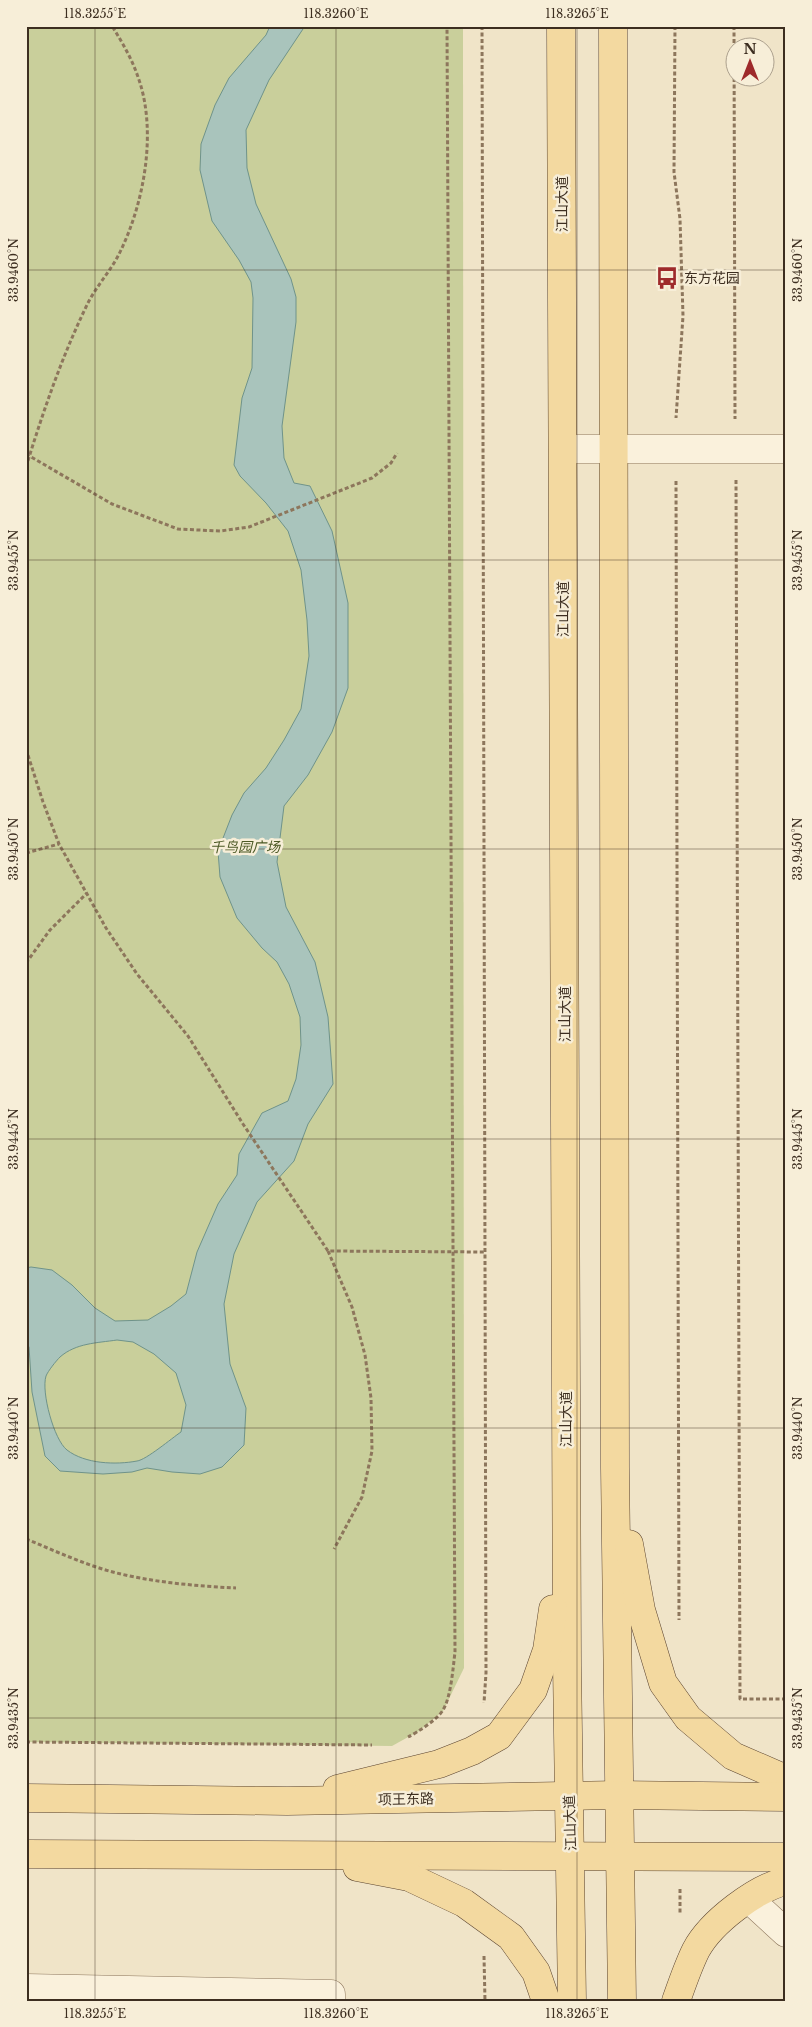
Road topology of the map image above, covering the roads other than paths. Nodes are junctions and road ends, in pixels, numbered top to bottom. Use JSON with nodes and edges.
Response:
{"nodes":[{"id":1,"x":561,"y":26,"type":"edge"},
{"id":2,"x":613,"y":26,"type":"edge"},
{"id":3,"x":563,"y":449,"type":"junction"},
{"id":4,"x":614,"y":449,"type":"junction"},
{"id":5,"x":786,"y":449,"type":"edge"},
{"id":6,"x":615,"y":1468,"type":"junction"},
{"id":7,"x":566,"y":1471,"type":"junction"},
{"id":8,"x":786,"y":1779,"type":"edge"},
{"id":9,"x":618,"y":1795,"type":"junction"},
{"id":10,"x":569,"y":1796,"type":"junction"},
{"id":11,"x":786,"y":1797,"type":"edge"},
{"id":12,"x":26,"y":1798,"type":"edge"},
{"id":13,"x":287,"y":1801,"type":"junction"},
{"id":14,"x":26,"y":1854,"type":"edge"},
{"id":15,"x":284,"y":1854,"type":"junction"},
{"id":16,"x":571,"y":1857,"type":"junction"},
{"id":17,"x":620,"y":1857,"type":"junction"},
{"id":18,"x":786,"y":1857,"type":"edge"},
{"id":19,"x":786,"y":1880,"type":"edge"},
{"id":20,"x":749,"y":1899,"type":"junction"},
{"id":21,"x":784,"y":1927,"type":"edge"},
{"id":22,"x":26,"y":1988,"type":"edge"},
{"id":23,"x":331,"y":2001,"type":"edge"},
{"id":24,"x":546,"y":2001,"type":"edge"},
{"id":25,"x":572,"y":2001,"type":"edge"},
{"id":26,"x":622,"y":2001,"type":"edge"},
{"id":27,"x":676,"y":2001,"type":"edge"}],
"edges":[{"from":1,"to":3,"type":"main road","name":"江山大道"},
{"from":2,"to":4,"type":"main road"},
{"from":3,"to":4,"type":"lane"},
{"from":3,"to":7,"type":"main road","name":"江山大道"},
{"from":4,"to":5,"type":"lane"},
{"from":4,"to":6,"type":"main road"},
{"from":6,"to":8,"type":"main road"},
{"from":6,"to":9,"type":"main road"},
{"from":7,"to":10,"type":"main road","name":"江山大道"},
{"from":7,"to":13,"type":"main road"},
{"from":9,"to":10,"type":"main road","name":"项王东路"},
{"from":9,"to":11,"type":"main road","name":"项王东路"},
{"from":9,"to":17,"type":"main road"},
{"from":10,"to":13,"type":"main road","name":"项王东路"},
{"from":10,"to":16,"type":"main road","name":"江山大道"},
{"from":12,"to":13,"type":"main road","name":"项王东路"},
{"from":14,"to":15,"type":"main road"},
{"from":15,"to":16,"type":"main road"},
{"from":15,"to":24,"type":"main road"},
{"from":16,"to":17,"type":"main road"},
{"from":16,"to":25,"type":"main road","name":"江山大道"},
{"from":17,"to":18,"type":"main road"},
{"from":17,"to":26,"type":"main road"},
{"from":19,"to":20,"type":"main road"},
{"from":20,"to":21,"type":"lane"},
{"from":20,"to":27,"type":"main road"},
{"from":22,"to":23,"type":"lane"}]}
